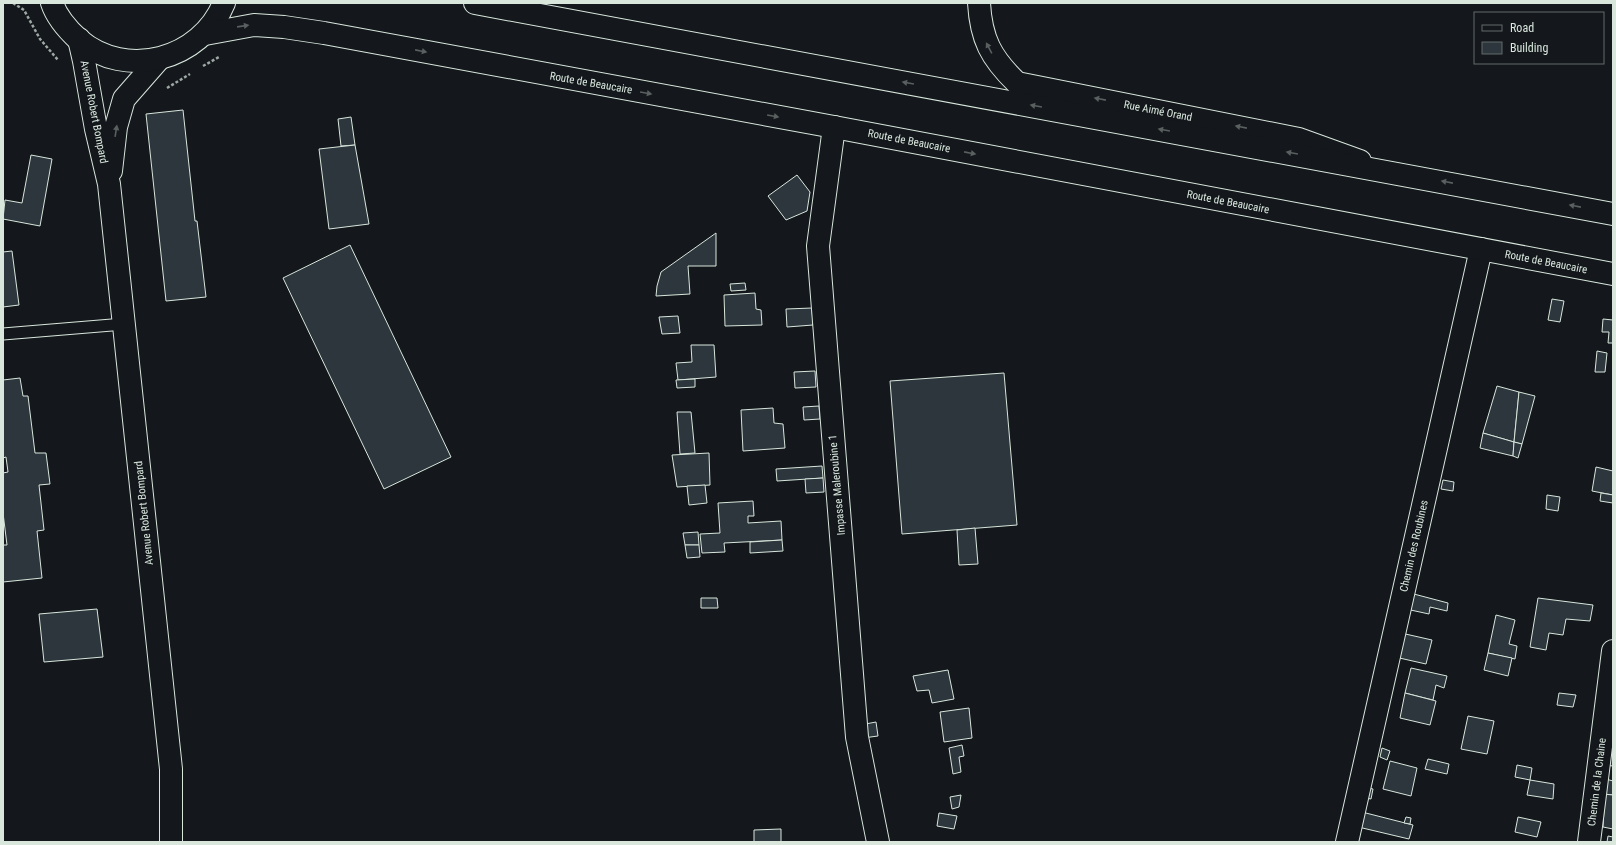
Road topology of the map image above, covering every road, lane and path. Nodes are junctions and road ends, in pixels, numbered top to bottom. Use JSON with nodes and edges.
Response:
{"nodes":[{"id":1,"x":52,"y":3,"type":"edge"},
{"id":2,"x":224,"y":3,"type":"edge"},
{"id":3,"x":475,"y":3,"type":"edge"},
{"id":4,"x":979,"y":3,"type":"edge"},
{"id":5,"x":205,"y":34,"type":"junction"},
{"id":6,"x":79,"y":39,"type":"junction"},
{"id":7,"x":160,"y":59,"type":"junction"},
{"id":8,"x":834,"y":127,"type":"junction"},
{"id":9,"x":1385,"y":170,"type":"junction"},
{"id":10,"x":109,"y":184,"type":"junction"},
{"id":11,"x":1613,"y":214,"type":"edge"},
{"id":12,"x":1481,"y":249,"type":"junction"},
{"id":13,"x":1613,"y":274,"type":"edge"},
{"id":14,"x":124,"y":324,"type":"junction"},
{"id":15,"x":3,"y":334,"type":"edge"},
{"id":16,"x":1613,"y":651,"type":"edge"},
{"id":17,"x":171,"y":842,"type":"edge"},
{"id":18,"x":878,"y":842,"type":"edge"},
{"id":19,"x":1347,"y":842,"type":"edge"},
{"id":20,"x":1589,"y":842,"type":"edge"}],
"edges":[{"from":1,"to":6,"type":"street"},
{"from":2,"to":5,"type":"street"},
{"from":9,"to":3,"type":"street","one_way":true},
{"from":9,"to":4,"type":"street","name":"Rue Aimé Orand","one_way":true},
{"from":5,"to":7,"type":"street"},
{"from":5,"to":8,"type":"street","name":"Route de Beaucaire","one_way":true},
{"from":6,"to":7,"type":"street"},
{"from":6,"to":10,"type":"street","name":"Avenue Robert Bompard"},
{"from":10,"to":7,"type":"street","name":"Avenue Robert Bompard","one_way":true},
{"from":8,"to":12,"type":"street","name":"Route de Beaucaire","one_way":true},
{"from":8,"to":18,"type":"street","name":"Impasse Maleroubine 1"},
{"from":11,"to":9,"type":"street","one_way":true},
{"from":10,"to":14,"type":"street","name":"Avenue Robert Bompard"},
{"from":12,"to":13,"type":"street","name":"Route de Beaucaire"},
{"from":12,"to":19,"type":"street","name":"Chemin des Roubines"},
{"from":14,"to":15,"type":"lane"},
{"from":14,"to":17,"type":"street","name":"Avenue Robert Bompard"},
{"from":16,"to":20,"type":"street","name":"Chemin de la Chaine"}]}
